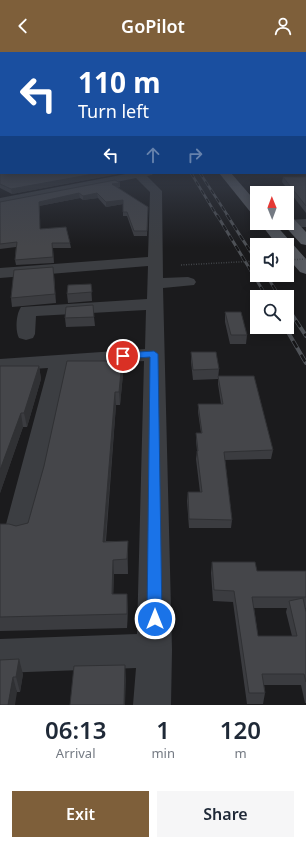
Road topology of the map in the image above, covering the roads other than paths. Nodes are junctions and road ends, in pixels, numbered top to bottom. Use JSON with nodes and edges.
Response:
{"nodes":[{"id":1,"x":80,"y":186,"type":"edge"},
{"id":2,"x":153,"y":186,"type":"edge"},
{"id":3,"x":236,"y":186,"type":"edge"},
{"id":4,"x":0,"y":202,"type":"edge"},
{"id":5,"x":250,"y":203,"type":"edge"},
{"id":6,"x":294,"y":222,"type":"edge"},
{"id":7,"x":306,"y":223,"type":"edge"},
{"id":8,"x":294,"y":228,"type":"edge"},
{"id":9,"x":272,"y":230,"type":"edge"},
{"id":10,"x":279,"y":238,"type":"edge"},
{"id":11,"x":306,"y":240,"type":"edge"},
{"id":12,"x":294,"y":255,"type":"edge"},
{"id":13,"x":306,"y":269,"type":"edge"},
{"id":14,"x":0,"y":273,"type":"edge"},
{"id":15,"x":188,"y":282,"type":"dead end"},
{"id":16,"x":156,"y":283,"type":"junction"},
{"id":17,"x":26,"y":334,"type":"dead end"},
{"id":18,"x":154,"y":354,"type":"junction"},
{"id":19,"x":60,"y":360,"type":"junction"},
{"id":20,"x":0,"y":365,"type":"edge"},
{"id":21,"x":19,"y":528,"type":"edge"},
{"id":22,"x":155,"y":650,"type":"junction"},
{"id":23,"x":0,"y":656,"type":"edge"},
{"id":24,"x":152,"y":705,"type":"edge"}],
"edges":[{"from":1,"to":4,"type":"street"},
{"from":2,"to":16,"type":"street"},
{"from":3,"to":5,"type":"main road"},
{"from":6,"to":7,"type":"street"},
{"from":8,"to":11,"type":"main road"},
{"from":9,"to":10,"type":"main road"},
{"from":12,"to":13,"type":"main road"},
{"from":14,"to":16,"type":"street"},
{"from":15,"to":16,"type":"street"},
{"from":16,"to":17,"type":"street"},
{"from":16,"to":18,"type":"street"},
{"from":18,"to":19,"type":"street"},
{"from":18,"to":22,"type":"street"},
{"from":19,"to":20,"type":"street"},
{"from":19,"to":21,"type":"street"},
{"from":22,"to":23,"type":"street"},
{"from":22,"to":24,"type":"street"}]}
